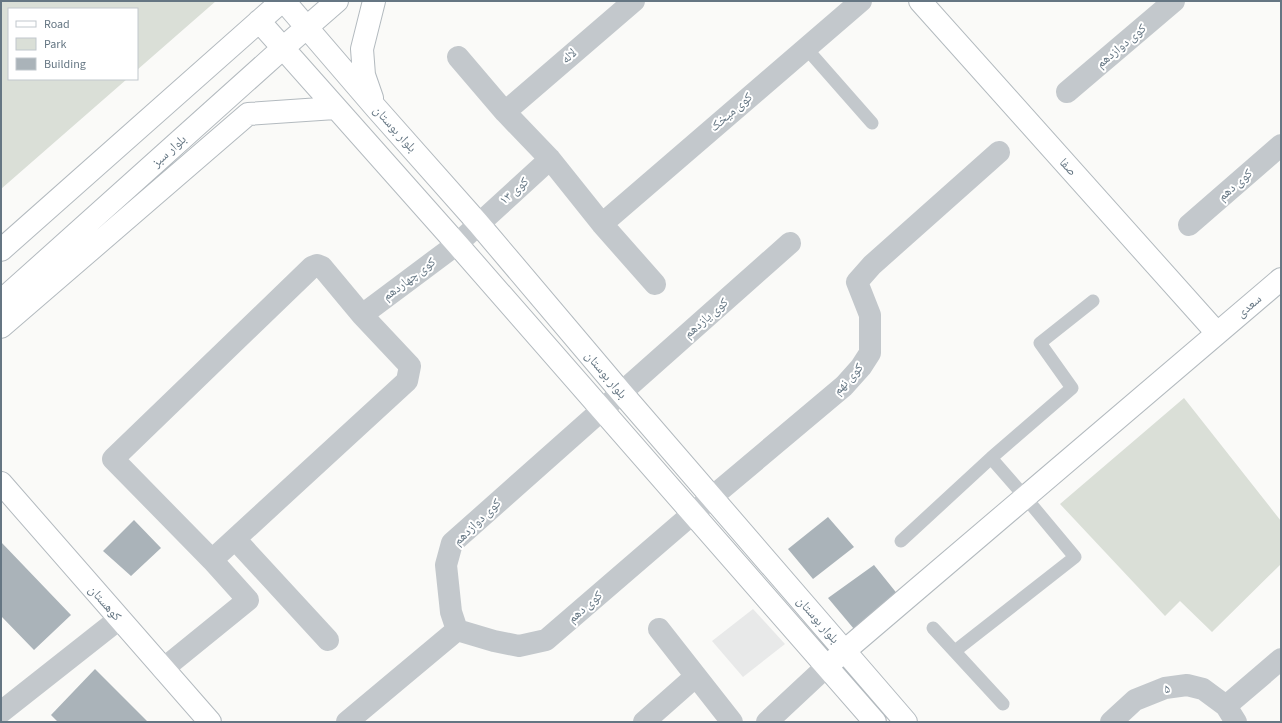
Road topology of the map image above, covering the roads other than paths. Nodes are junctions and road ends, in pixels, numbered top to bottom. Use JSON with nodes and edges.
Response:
{"nodes":[{"id":1,"x":283,"y":1,"type":"edge"},
{"id":2,"x":337,"y":1,"type":"edge"},
{"id":3,"x":384,"y":1,"type":"edge"},
{"id":4,"x":634,"y":1,"type":"edge"},
{"id":5,"x":860,"y":1,"type":"edge"},
{"id":6,"x":920,"y":1,"type":"edge"},
{"id":7,"x":1174,"y":1,"type":"edge"},
{"id":8,"x":371,"y":10,"type":"edge"},
{"id":9,"x":259,"y":22,"type":"junction"},
{"id":10,"x":307,"y":27,"type":"junction"},
{"id":11,"x":283,"y":48,"type":"junction"},
{"id":12,"x":806,"y":48,"type":"junction"},
{"id":13,"x":458,"y":57,"type":"dead end"},
{"id":14,"x":1067,"y":92,"type":"dead end"},
{"id":15,"x":335,"y":108,"type":"junction"},
{"id":16,"x":376,"y":108,"type":"junction"},
{"id":17,"x":505,"y":112,"type":"junction"},
{"id":18,"x":872,"y":123,"type":"dead end"},
{"id":19,"x":1281,"y":145,"type":"edge"},
{"id":20,"x":998,"y":152,"type":"dead end"},
{"id":21,"x":550,"y":160,"type":"junction"},
{"id":22,"x":478,"y":223,"type":"junction"},
{"id":23,"x":602,"y":224,"type":"junction"},
{"id":24,"x":1189,"y":225,"type":"dead end"},
{"id":25,"x":790,"y":243,"type":"dead end"},
{"id":26,"x":456,"y":244,"type":"junction"},
{"id":27,"x":1,"y":250,"type":"edge"},
{"id":28,"x":1281,"y":279,"type":"edge"},
{"id":29,"x":655,"y":284,"type":"dead end"},
{"id":30,"x":1,"y":301,"type":"edge"},
{"id":31,"x":1093,"y":301,"type":"dead end"},
{"id":32,"x":362,"y":315,"type":"junction"},
{"id":33,"x":1,"y":327,"type":"edge"},
{"id":34,"x":1217,"y":333,"type":"junction"},
{"id":35,"x":621,"y":392,"type":"junction"},
{"id":36,"x":602,"y":410,"type":"junction"},
{"id":37,"x":990,"y":458,"type":"junction"},
{"id":38,"x":1,"y":483,"type":"edge"},
{"id":39,"x":712,"y":497,"type":"junction"},
{"id":40,"x":1025,"y":497,"type":"junction"},
{"id":41,"x":694,"y":514,"type":"junction"},
{"id":42,"x":235,"y":539,"type":"junction"},
{"id":43,"x":901,"y":541,"type":"dead end"},
{"id":44,"x":212,"y":560,"type":"junction"},
{"id":45,"x":119,"y":619,"type":"junction"},
{"id":46,"x":933,"y":628,"type":"dead end"},
{"id":47,"x":659,"y":629,"type":"dead end"},
{"id":48,"x":457,"y":630,"type":"junction"},
{"id":49,"x":328,"y":640,"type":"dead end"},
{"id":50,"x":844,"y":651,"type":"junction"},
{"id":51,"x":955,"y":651,"type":"junction"},
{"id":52,"x":1281,"y":659,"type":"edge"},
{"id":53,"x":826,"y":666,"type":"junction"},
{"id":54,"x":163,"y":669,"type":"junction"},
{"id":55,"x":696,"y":676,"type":"junction"},
{"id":56,"x":1003,"y":704,"type":"dead end"},
{"id":57,"x":1,"y":712,"type":"edge"},
{"id":58,"x":1231,"y":714,"type":"edge"},
{"id":59,"x":210,"y":722,"type":"edge"},
{"id":60,"x":347,"y":722,"type":"edge"},
{"id":61,"x":644,"y":722,"type":"edge"},
{"id":62,"x":732,"y":722,"type":"edge"},
{"id":63,"x":767,"y":722,"type":"edge"},
{"id":64,"x":875,"y":722,"type":"edge"},
{"id":65,"x":906,"y":722,"type":"edge"},
{"id":66,"x":1111,"y":722,"type":"edge"}],
"edges":[{"from":1,"to":9,"type":"street"},
{"from":1,"to":10,"type":"street","name":"بلوار بوستان"},
{"from":2,"to":10,"type":"street","name":"بلوار سبز"},
{"from":3,"to":8,"type":"street"},
{"from":4,"to":17,"type":"street","name":"لاله"},
{"from":5,"to":12,"type":"street","name":"کوی میخک"},
{"from":6,"to":34,"type":"street","name":"صفا"},
{"from":7,"to":14,"type":"street","name":"کوی دوازدهم"},
{"from":8,"to":16,"type":"street"},
{"from":9,"to":11,"type":"street","name":"بلوار بوستان"},
{"from":9,"to":27,"type":"street"},
{"from":10,"to":11,"type":"street","name":"بلوار سبز"},
{"from":10,"to":16,"type":"street","name":"بلوار بوستان"},
{"from":11,"to":15,"type":"street","name":"بلوار بوستان"},
{"from":11,"to":30,"type":"street","name":"بلوار سبز"},
{"from":12,"to":18,"type":"lane"},
{"from":12,"to":23,"type":"street","name":"کوی میخک"},
{"from":13,"to":17,"type":"street"},
{"from":15,"to":26,"type":"street","name":"بلوار بوستان"},
{"from":15,"to":33,"type":"street"},
{"from":16,"to":22,"type":"street","name":"بلوار بوستان"},
{"from":17,"to":21,"type":"street"},
{"from":19,"to":24,"type":"street","name":"کوی دهم"},
{"from":20,"to":39,"type":"street","name":"کوی نهم"},
{"from":21,"to":22,"type":"street","name":"کوی ۱۳"},
{"from":21,"to":23,"type":"street"},
{"from":22,"to":26,"type":"street","name":"کوی ۱۳"},
{"from":22,"to":35,"type":"street","name":"بلوار بوستان"},
{"from":23,"to":29,"type":"street"},
{"from":25,"to":35,"type":"street","name":"کوی یازدهم"},
{"from":26,"to":32,"type":"street","name":"کوی چهاردهم"},
{"from":26,"to":36,"type":"street","name":"بلوار بوستان"},
{"from":28,"to":34,"type":"street","name":"سعدی"},
{"from":31,"to":37,"type":"lane"},
{"from":32,"to":42,"type":"street"},
{"from":32,"to":44,"type":"street"},
{"from":34,"to":40,"type":"street","name":"سعدی"},
{"from":35,"to":36,"type":"street","name":"کوی یازدهم"},
{"from":35,"to":39,"type":"street","name":"بلوار بوستان"},
{"from":36,"to":41,"type":"street","name":"بلوار بوستان"},
{"from":36,"to":48,"type":"street","name":"کوی دوازدهم"},
{"from":37,"to":40,"type":"lane"},
{"from":37,"to":43,"type":"lane"},
{"from":38,"to":45,"type":"street","name":"کوهستان"},
{"from":39,"to":41,"type":"street","name":"کوی دهم"},
{"from":39,"to":50,"type":"street","name":"بلوار بوستان"},
{"from":40,"to":50,"type":"street","name":"سعدی"},
{"from":40,"to":51,"type":"lane"},
{"from":41,"to":48,"type":"street","name":"کوی دهم"},
{"from":41,"to":53,"type":"street","name":"بلوار بوستان"},
{"from":42,"to":44,"type":"street"},
{"from":42,"to":49,"type":"street"},
{"from":44,"to":54,"type":"street"},
{"from":45,"to":54,"type":"street","name":"کوهستان"},
{"from":45,"to":57,"type":"street"},
{"from":46,"to":51,"type":"lane"},
{"from":47,"to":55,"type":"street"},
{"from":48,"to":60,"type":"street"},
{"from":50,"to":53,"type":"street","name":"سعدی"},
{"from":50,"to":65,"type":"street","name":"بلوار بوستان"},
{"from":51,"to":56,"type":"lane"},
{"from":52,"to":58,"type":"street"},
{"from":53,"to":63,"type":"street"},
{"from":53,"to":64,"type":"street","name":"بلوار بوستان"},
{"from":54,"to":59,"type":"street","name":"کوهستان"},
{"from":55,"to":61,"type":"street"},
{"from":55,"to":62,"type":"street"},
{"from":58,"to":66,"type":"street","name":"۵"}]}
